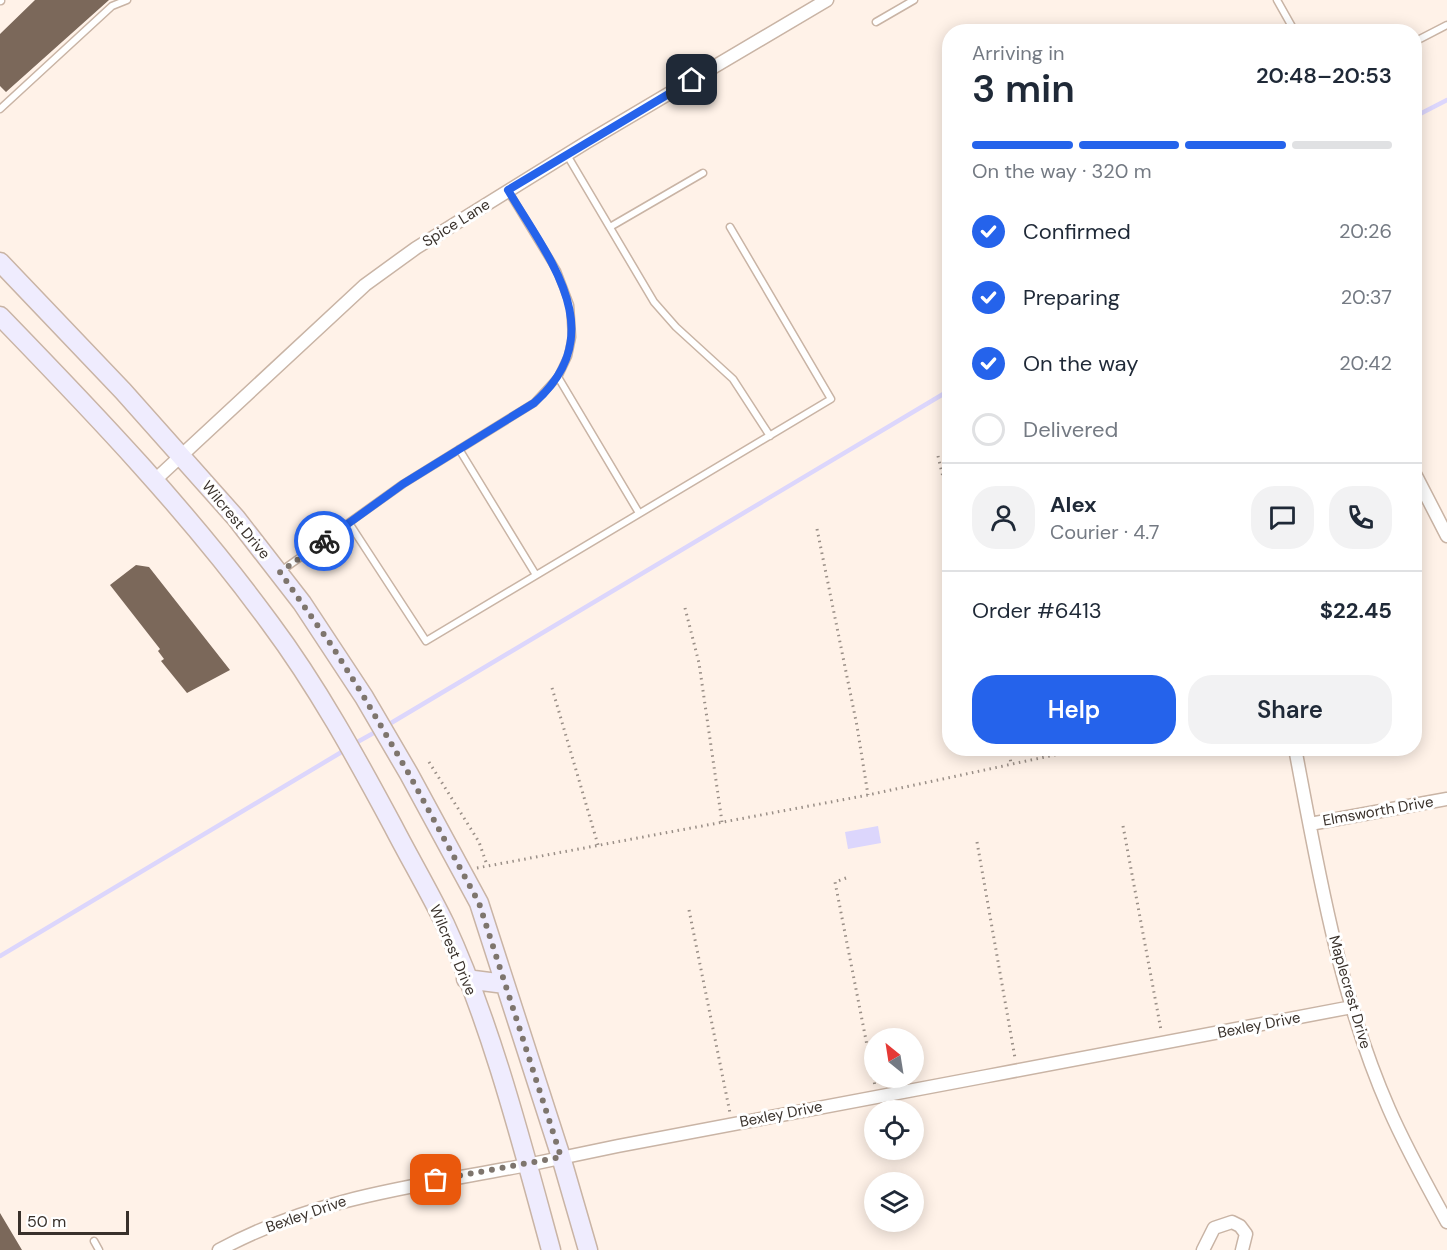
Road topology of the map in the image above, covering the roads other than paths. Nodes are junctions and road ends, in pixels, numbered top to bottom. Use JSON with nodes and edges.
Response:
{"nodes":[{"id":1,"x":127,"y":0,"type":"edge"},
{"id":2,"x":827,"y":0,"type":"edge"},
{"id":3,"x":914,"y":0,"type":"edge"},
{"id":4,"x":1277,"y":0,"type":"edge"},
{"id":5,"x":876,"y":22,"type":"dead end"},
{"id":6,"x":1290,"y":24,"type":"edge"},
{"id":7,"x":1447,"y":25,"type":"edge"},
{"id":8,"x":1422,"y":38,"type":"edge"},
{"id":9,"x":0,"y":110,"type":"edge"},
{"id":10,"x":567,"y":155,"type":"junction"},
{"id":11,"x":703,"y":173,"type":"dead end"},
{"id":12,"x":508,"y":190,"type":"junction"},
{"id":13,"x":610,"y":227,"type":"junction"},
{"id":14,"x":730,"y":227,"type":"dead end"},
{"id":15,"x":0,"y":262,"type":"edge"},
{"id":16,"x":0,"y":316,"type":"edge"},
{"id":17,"x":558,"y":377,"type":"junction"},
{"id":18,"x":770,"y":436,"type":"junction"},
{"id":19,"x":459,"y":449,"type":"junction"},
{"id":20,"x":181,"y":455,"type":"junction"},
{"id":21,"x":155,"y":480,"type":"junction"},
{"id":22,"x":1422,"y":488,"type":"edge"},
{"id":23,"x":639,"y":513,"type":"junction"},
{"id":24,"x":349,"y":523,"type":"junction"},
{"id":25,"x":1447,"y":536,"type":"edge"},
{"id":26,"x":280,"y":572,"type":"junction"},
{"id":27,"x":536,"y":575,"type":"junction"},
{"id":28,"x":1297,"y":756,"type":"edge"},
{"id":29,"x":1447,"y":799,"type":"edge"},
{"id":30,"x":1310,"y":824,"type":"junction"},
{"id":31,"x":466,"y":979,"type":"junction"},
{"id":32,"x":505,"y":984,"type":"junction"},
{"id":33,"x":1352,"y":1007,"type":"junction"},
{"id":34,"x":561,"y":1157,"type":"junction"},
{"id":35,"x":528,"y":1164,"type":"junction"},
{"id":36,"x":1444,"y":1208,"type":"edge"},
{"id":37,"x":1447,"y":1222,"type":"edge"},
{"id":38,"x":94,"y":1241,"type":"dead end"},
{"id":39,"x":99,"y":1250,"type":"edge"},
{"id":40,"x":219,"y":1250,"type":"edge"},
{"id":41,"x":551,"y":1250,"type":"edge"},
{"id":42,"x":588,"y":1250,"type":"edge"},
{"id":43,"x":1203,"y":1250,"type":"edge"},
{"id":44,"x":1242,"y":1250,"type":"edge"}],
"edges":[{"from":1,"to":9,"type":"lane"},
{"from":2,"to":10,"type":"street","name":"Spice Lane"},
{"from":3,"to":5,"type":"lane"},
{"from":4,"to":6,"type":"lane"},
{"from":7,"to":8,"type":"lane"},
{"from":10,"to":12,"type":"street","name":"Spice Lane"},
{"from":10,"to":13,"type":"lane"},
{"from":11,"to":13,"type":"lane"},
{"from":12,"to":17,"type":"lane"},
{"from":12,"to":20,"type":"street","name":"Spice Lane"},
{"from":13,"to":18,"type":"lane"},
{"from":14,"to":18,"type":"lane"},
{"from":15,"to":20,"type":"main road","name":"Wilcrest Drive"},
{"from":16,"to":21,"type":"main road","name":"Wilcrest Drive"},
{"from":17,"to":19,"type":"lane"},
{"from":17,"to":23,"type":"lane"},
{"from":18,"to":23,"type":"lane"},
{"from":19,"to":24,"type":"lane"},
{"from":19,"to":27,"type":"lane"},
{"from":20,"to":21,"type":"street","name":"Spice Lane"},
{"from":20,"to":26,"type":"main road","name":"Wilcrest Drive"},
{"from":21,"to":31,"type":"main road","name":"Wilcrest Drive"},
{"from":22,"to":25,"type":"street"},
{"from":23,"to":27,"type":"lane"},
{"from":24,"to":26,"type":"lane"},
{"from":24,"to":27,"type":"lane"},
{"from":26,"to":32,"type":"main road","name":"Wilcrest Drive"},
{"from":28,"to":30,"type":"street","name":"Maplecrest Drive"},
{"from":29,"to":30,"type":"street","name":"Elmsworth Drive"},
{"from":30,"to":33,"type":"street","name":"Maplecrest Drive"},
{"from":31,"to":32,"type":"main road"},
{"from":31,"to":35,"type":"main road","name":"Wilcrest Drive"},
{"from":32,"to":34,"type":"main road","name":"Wilcrest Drive"},
{"from":33,"to":34,"type":"street","name":"Bexley Drive"},
{"from":33,"to":36,"type":"street","name":"Maplecrest Drive"},
{"from":34,"to":35,"type":"street","name":"Bexley Drive"},
{"from":34,"to":42,"type":"main road","name":"Wilcrest Drive"},
{"from":35,"to":40,"type":"street","name":"Bexley Drive"},
{"from":35,"to":41,"type":"main road","name":"Wilcrest Drive"},
{"from":36,"to":37,"type":"street","name":"Maplecrest Drive"},
{"from":38,"to":39,"type":"lane"},
{"from":43,"to":44,"type":"street"}]}
